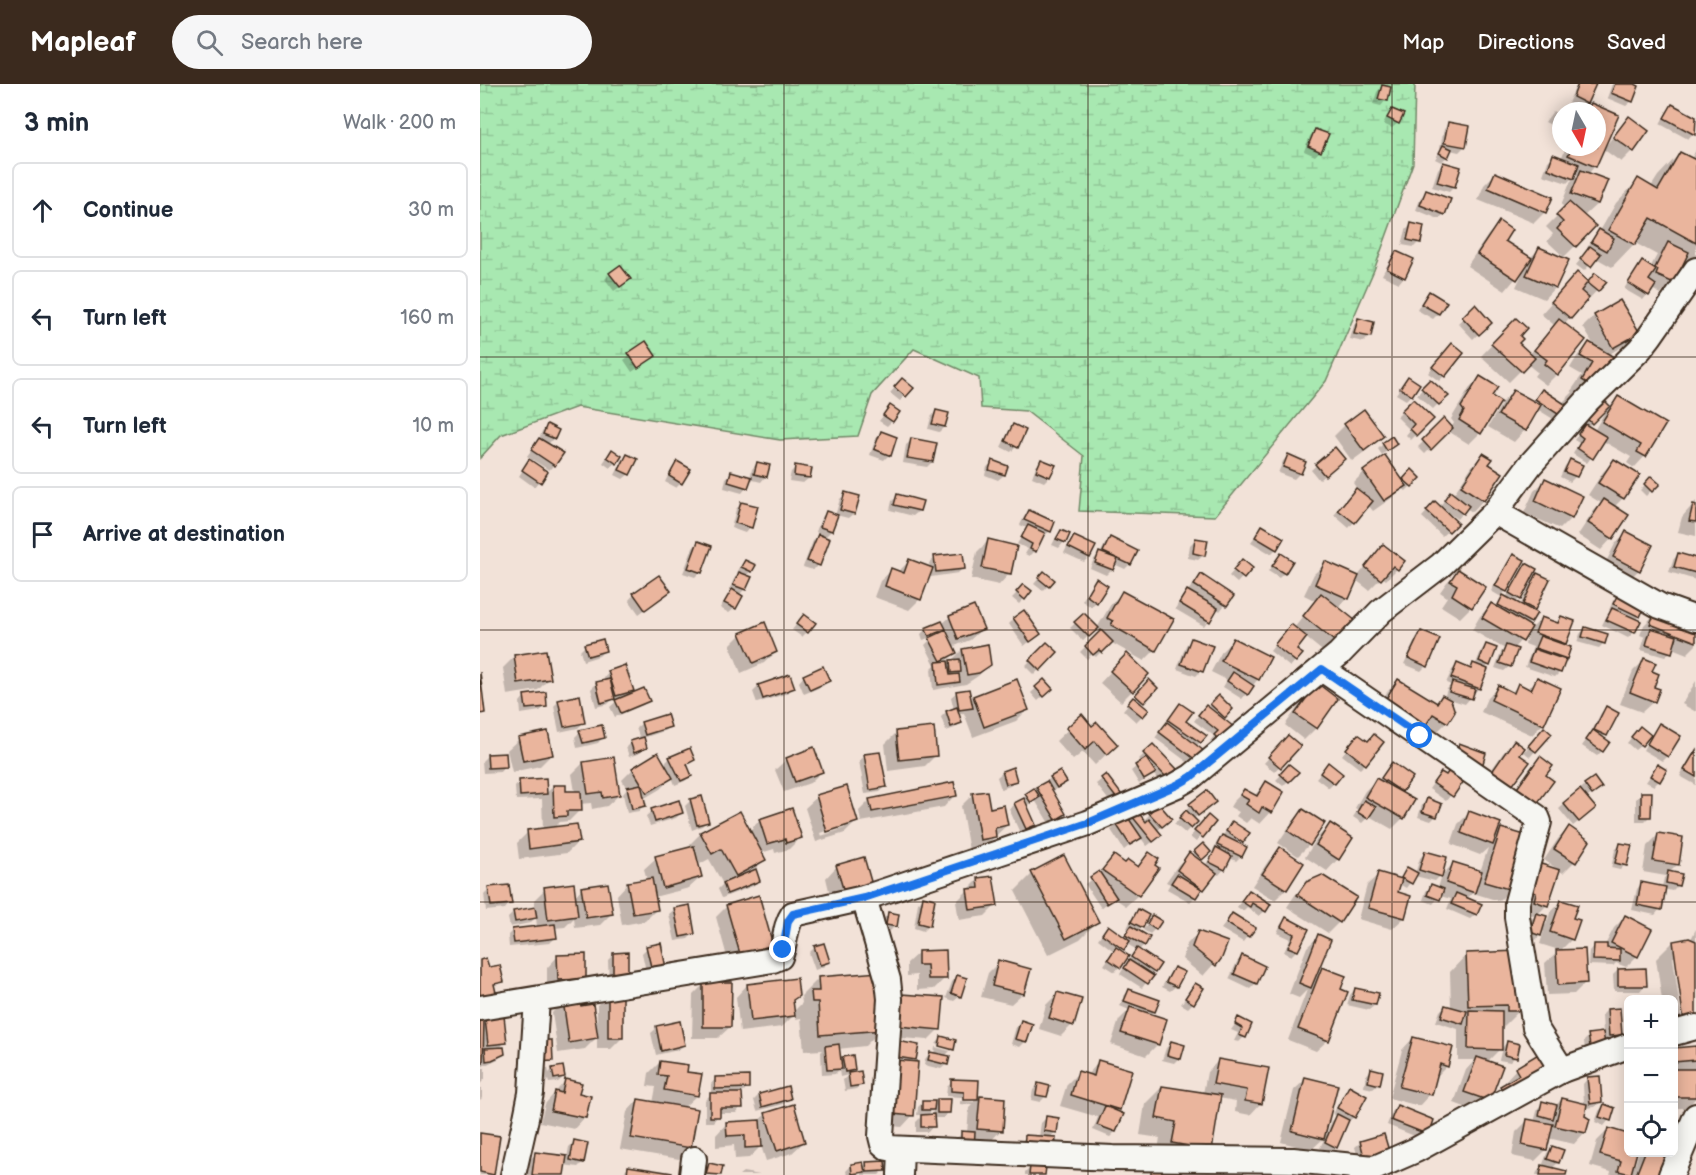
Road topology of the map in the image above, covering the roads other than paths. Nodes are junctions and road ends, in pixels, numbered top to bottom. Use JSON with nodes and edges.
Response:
{"nodes":[{"id":1,"x":1696,"y":270,"type":"edge"},
{"id":2,"x":1495,"y":512,"type":"junction"},
{"id":3,"x":1696,"y":619,"type":"edge"},
{"id":4,"x":1322,"y":669,"type":"junction"},
{"id":5,"x":864,"y":898,"type":"junction"},
{"id":6,"x":537,"y":999,"type":"junction"},
{"id":7,"x":480,"y":1008,"type":"edge"},
{"id":8,"x":1696,"y":1027,"type":"edge"},
{"id":9,"x":1678,"y":1032,"type":"edge"},
{"id":10,"x":1624,"y":1048,"type":"edge"},
{"id":11,"x":1562,"y":1070,"type":"junction"},
{"id":12,"x":1696,"y":1116,"type":"edge"},
{"id":13,"x":900,"y":1150,"type":"junction"},
{"id":14,"x":1366,"y":1172,"type":"edge"},
{"id":15,"x":513,"y":1175,"type":"edge"},
{"id":16,"x":900,"y":1175,"type":"edge"},
{"id":17,"x":1671,"y":1175,"type":"edge"}],
"edges":[{"from":1,"to":2,"type":"street"},
{"from":2,"to":3,"type":"street"},
{"from":2,"to":4,"type":"street"},
{"from":4,"to":5,"type":"street"},
{"from":4,"to":11,"type":"street"},
{"from":5,"to":6,"type":"street"},
{"from":5,"to":13,"type":"street"},
{"from":6,"to":7,"type":"street"},
{"from":6,"to":15,"type":"street"},
{"from":8,"to":9,"type":"street"},
{"from":10,"to":11,"type":"street"},
{"from":11,"to":14,"type":"street"},
{"from":12,"to":17,"type":"street"},
{"from":13,"to":14,"type":"street"},
{"from":13,"to":16,"type":"street"}]}
